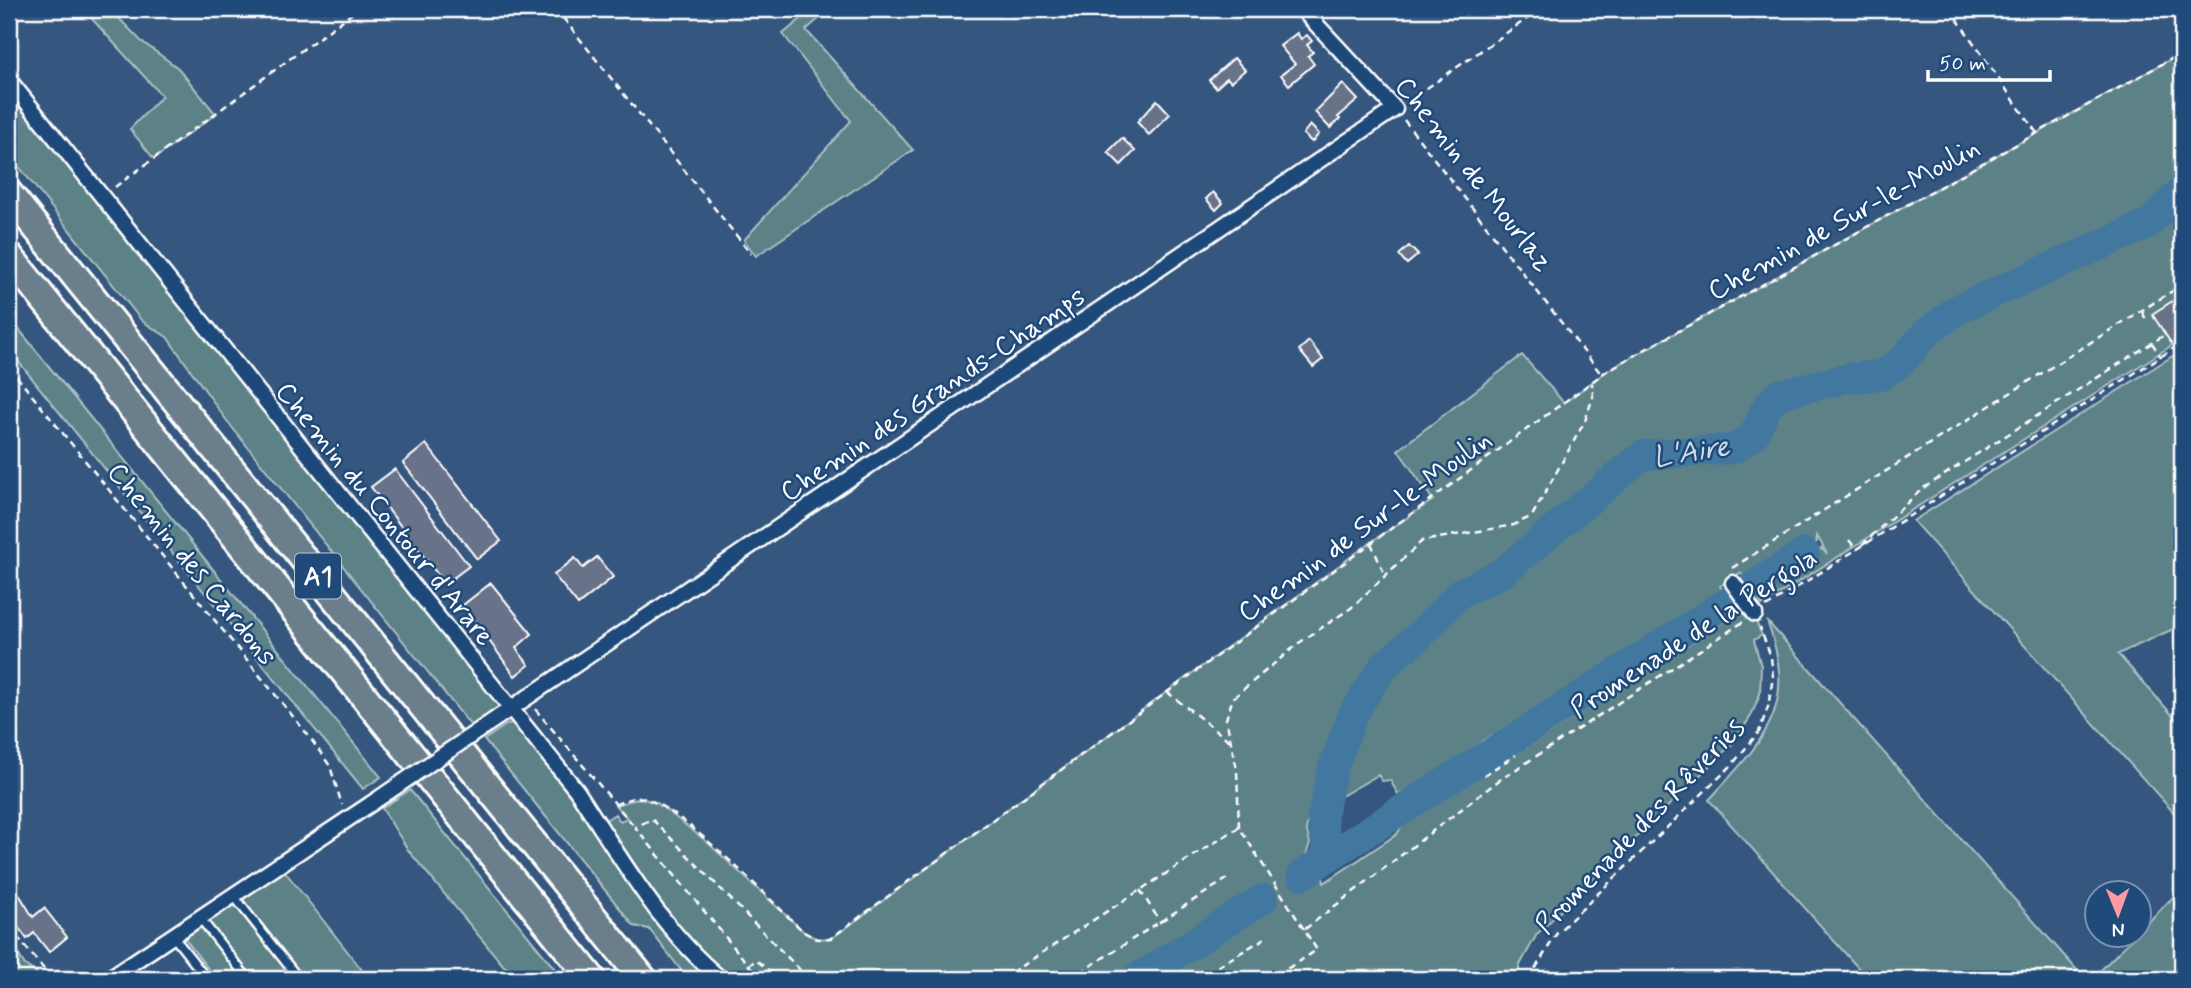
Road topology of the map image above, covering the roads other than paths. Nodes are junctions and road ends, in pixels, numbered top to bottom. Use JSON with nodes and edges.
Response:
{"nodes":[{"id":1,"x":1302,"y":9,"type":"edge"},
{"id":2,"x":9,"y":80,"type":"edge"},
{"id":3,"x":1395,"y":109,"type":"joint"},
{"id":4,"x":9,"y":194,"type":"edge"},
{"id":5,"x":9,"y":256,"type":"edge"},
{"id":6,"x":1733,"y":583,"type":"road end"},
{"id":7,"x":1752,"y":610,"type":"road end"},
{"id":8,"x":512,"y":708,"type":"junction"},
{"id":9,"x":233,"y":895,"type":"junction"},
{"id":10,"x":200,"y":917,"type":"junction"},
{"id":11,"x":173,"y":936,"type":"junction"},
{"id":12,"x":108,"y":979,"type":"edge"},
{"id":13,"x":207,"y":979,"type":"edge"},
{"id":14,"x":248,"y":979,"type":"edge"},
{"id":15,"x":299,"y":979,"type":"edge"},
{"id":16,"x":592,"y":979,"type":"edge"},
{"id":17,"x":643,"y":979,"type":"edge"},
{"id":18,"x":721,"y":979,"type":"edge"}],
"edges":[{"from":1,"to":3,"type":"street","name":"Chemin de Mourlaz"},
{"from":2,"to":8,"type":"street","name":"Chemin du Contour d'Arare"},
{"from":3,"to":8,"type":"street","name":"Chemin des Grands-Champs"},
{"from":4,"to":17,"type":"highway","number":"A1"},
{"from":5,"to":16,"type":"highway","number":"A1"},
{"from":6,"to":7,"type":"street"},
{"from":8,"to":9,"type":"street","name":"Chemin des Grands-Champs","bridge":true},
{"from":8,"to":18,"type":"street","name":"Chemin du Contour d'Arare"},
{"from":9,"to":10,"type":"street"},
{"from":9,"to":15,"type":"lane"},
{"from":10,"to":11,"type":"street"},
{"from":10,"to":14,"type":"lane"},
{"from":11,"to":12,"type":"street"},
{"from":11,"to":13,"type":"lane"}]}
